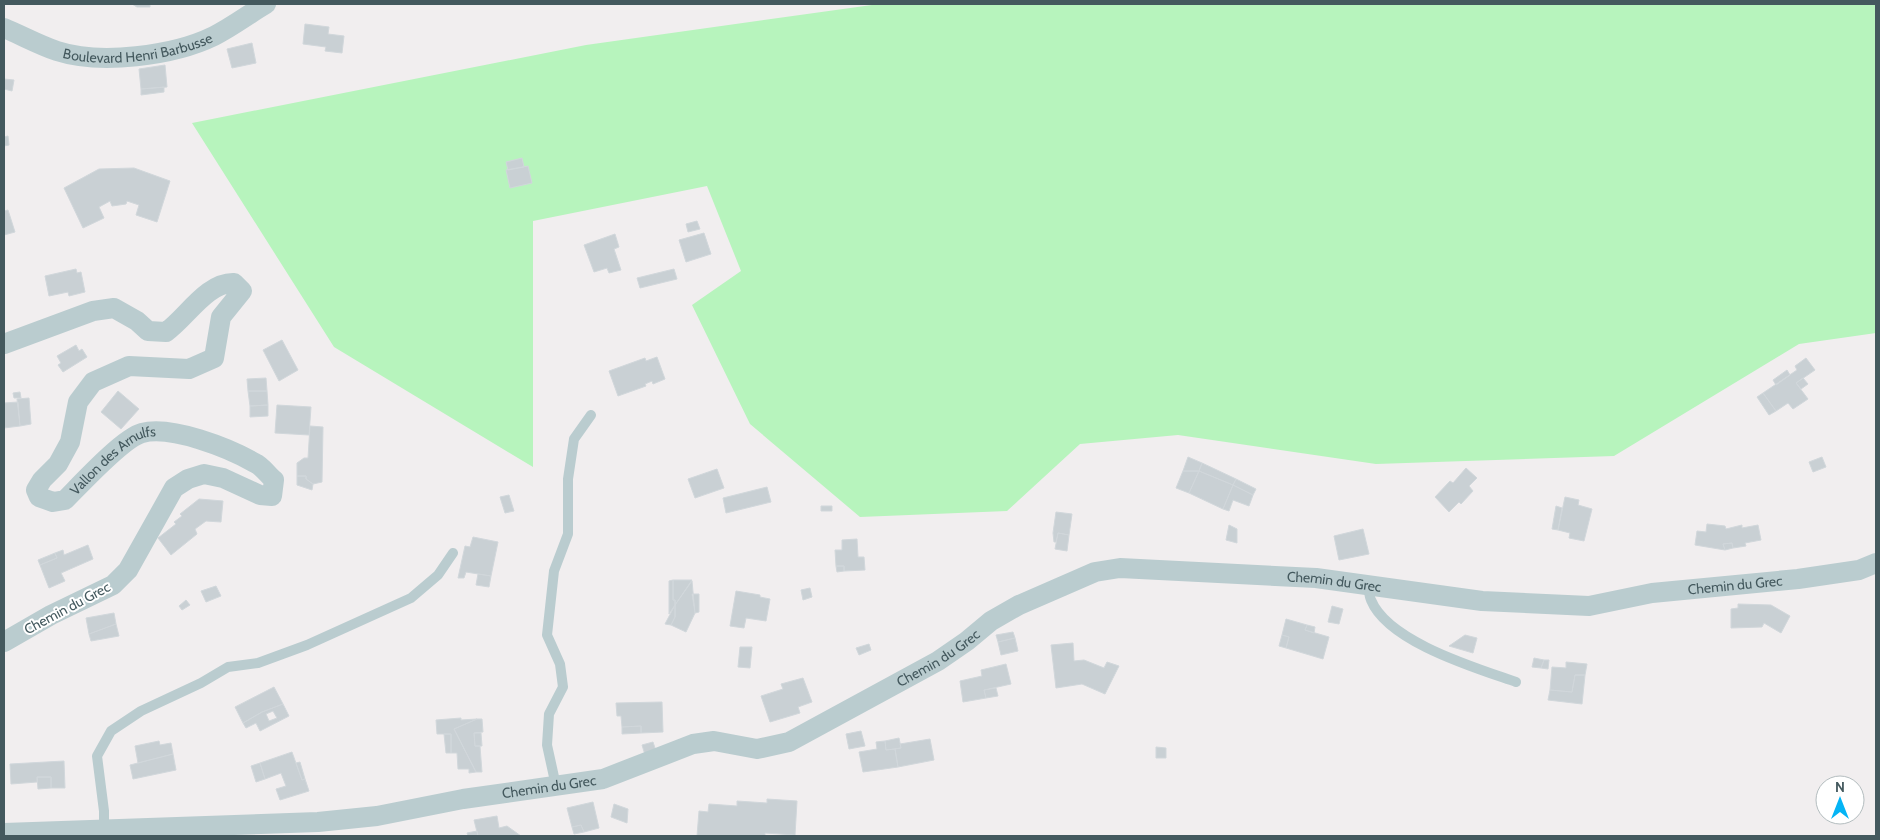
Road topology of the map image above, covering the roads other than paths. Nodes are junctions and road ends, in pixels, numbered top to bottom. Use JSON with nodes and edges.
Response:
{"nodes":[{"id":1,"x":266,"y":4,"type":"edge"},
{"id":2,"x":4,"y":28,"type":"edge"},
{"id":3,"x":4,"y":344,"type":"edge"},
{"id":4,"x":591,"y":415,"type":"dead end"},
{"id":5,"x":256,"y":463,"type":"joint"},
{"id":6,"x":454,"y":553,"type":"dead end"},
{"id":7,"x":1876,"y":563,"type":"edge"},
{"id":8,"x":1368,"y":585,"type":"junction"},
{"id":9,"x":4,"y":642,"type":"edge"},
{"id":10,"x":1516,"y":682,"type":"dead end"},
{"id":11,"x":556,"y":786,"type":"junction"},
{"id":12,"x":104,"y":830,"type":"junction"},
{"id":13,"x":4,"y":833,"type":"edge"}],
"edges":[{"from":1,"to":2,"type":"street","name":"Boulevard Henri Barbusse"},
{"from":3,"to":5,"type":"street","name":"Vallon des Arnulfs"},
{"from":4,"to":11,"type":"lane"},
{"from":5,"to":9,"type":"street","name":"Chemin du Grec"},
{"from":6,"to":12,"type":"lane"},
{"from":7,"to":8,"type":"street","name":"Chemin du Grec"},
{"from":8,"to":10,"type":"lane"},
{"from":8,"to":11,"type":"street","name":"Chemin du Grec"},
{"from":11,"to":12,"type":"street","name":"Chemin du Grec"},
{"from":12,"to":13,"type":"street","name":"Chemin du Grec"}]}
